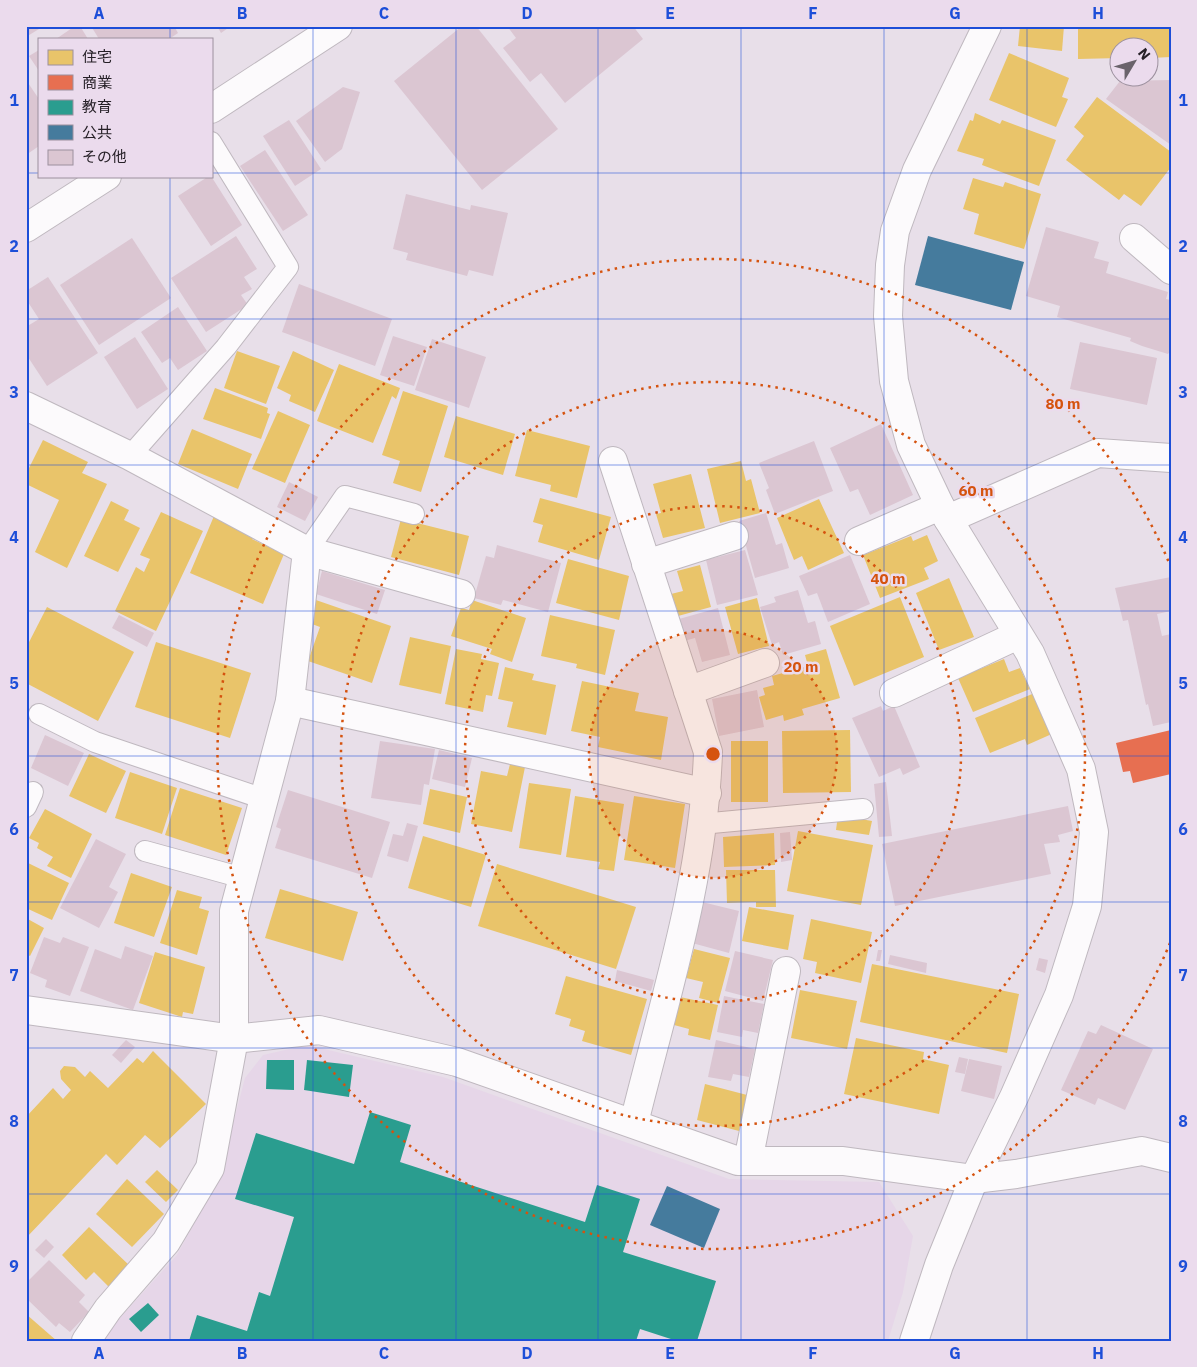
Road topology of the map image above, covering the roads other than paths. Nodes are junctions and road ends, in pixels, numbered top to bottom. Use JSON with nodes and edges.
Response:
{"nodes":[{"id":1,"x":338,"y":26,"type":"edge"},
{"id":2,"x":987,"y":26,"type":"edge"},
{"id":3,"x":212,"y":109,"type":"edge"},
{"id":4,"x":212,"y":144,"type":"edge"},
{"id":5,"x":105,"y":178,"type":"edge"},
{"id":6,"x":27,"y":226,"type":"edge"},
{"id":7,"x":1134,"y":238,"type":"dead end"},
{"id":8,"x":1171,"y":270,"type":"edge"},
{"id":9,"x":26,"y":406,"type":"edge"},
{"id":10,"x":130,"y":456,"type":"junction"},
{"id":11,"x":1171,"y":458,"type":"edge"},
{"id":12,"x":613,"y":461,"type":"dead end"},
{"id":13,"x":944,"y":513,"type":"junction"},
{"id":14,"x":414,"y":514,"type":"dead end"},
{"id":15,"x":734,"y":536,"type":"dead end"},
{"id":16,"x":859,"y":541,"type":"dead end"},
{"id":17,"x":307,"y":551,"type":"junction"},
{"id":18,"x":646,"y":564,"type":"junction"},
{"id":19,"x":461,"y":594,"type":"dead end"},
{"id":20,"x":1018,"y":635,"type":"junction"},
{"id":21,"x":765,"y":663,"type":"dead end"},
{"id":22,"x":688,"y":691,"type":"junction"},
{"id":23,"x":894,"y":693,"type":"dead end"},
{"id":24,"x":290,"y":701,"type":"junction"},
{"id":25,"x":39,"y":714,"type":"dead end"},
{"id":26,"x":707,"y":793,"type":"junction"},
{"id":27,"x":264,"y":799,"type":"junction"},
{"id":28,"x":863,"y":809,"type":"dead end"},
{"id":29,"x":701,"y":824,"type":"junction"},
{"id":30,"x":145,"y":851,"type":"dead end"},
{"id":31,"x":243,"y":878,"type":"junction"},
{"id":32,"x":786,"y":971,"type":"dead end"},
{"id":33,"x":26,"y":1010,"type":"edge"},
{"id":34,"x":234,"y":1039,"type":"junction"},
{"id":35,"x":634,"y":1123,"type":"junction"},
{"id":36,"x":1171,"y":1158,"type":"edge"},
{"id":37,"x":748,"y":1161,"type":"junction"},
{"id":38,"x":974,"y":1179,"type":"junction"},
{"id":39,"x":86,"y":1341,"type":"edge"},
{"id":40,"x":914,"y":1341,"type":"edge"}],
"edges":[{"from":1,"to":3,"type":"street"},
{"from":2,"to":13,"type":"street"},
{"from":4,"to":10,"type":"lane"},
{"from":5,"to":6,"type":"street"},
{"from":7,"to":8,"type":"street"},
{"from":9,"to":10,"type":"street"},
{"from":10,"to":17,"type":"street"},
{"from":11,"to":13,"type":"street"},
{"from":12,"to":18,"type":"street"},
{"from":13,"to":16,"type":"street"},
{"from":13,"to":20,"type":"street"},
{"from":14,"to":17,"type":"lane"},
{"from":15,"to":18,"type":"street"},
{"from":17,"to":19,"type":"street"},
{"from":17,"to":24,"type":"street"},
{"from":18,"to":22,"type":"street"},
{"from":20,"to":23,"type":"street"},
{"from":20,"to":38,"type":"street"},
{"from":21,"to":22,"type":"street"},
{"from":22,"to":26,"type":"street"},
{"from":24,"to":26,"type":"street"},
{"from":24,"to":27,"type":"street"},
{"from":25,"to":27,"type":"lane"},
{"from":26,"to":29,"type":"street"},
{"from":27,"to":31,"type":"street"},
{"from":28,"to":29,"type":"lane"},
{"from":29,"to":35,"type":"street"},
{"from":30,"to":31,"type":"lane"},
{"from":31,"to":34,"type":"street"},
{"from":32,"to":37,"type":"street"},
{"from":33,"to":34,"type":"street"},
{"from":34,"to":35,"type":"street"},
{"from":34,"to":39,"type":"street"},
{"from":35,"to":37,"type":"street"},
{"from":36,"to":38,"type":"street"},
{"from":37,"to":38,"type":"street"},
{"from":38,"to":40,"type":"street"}]}
